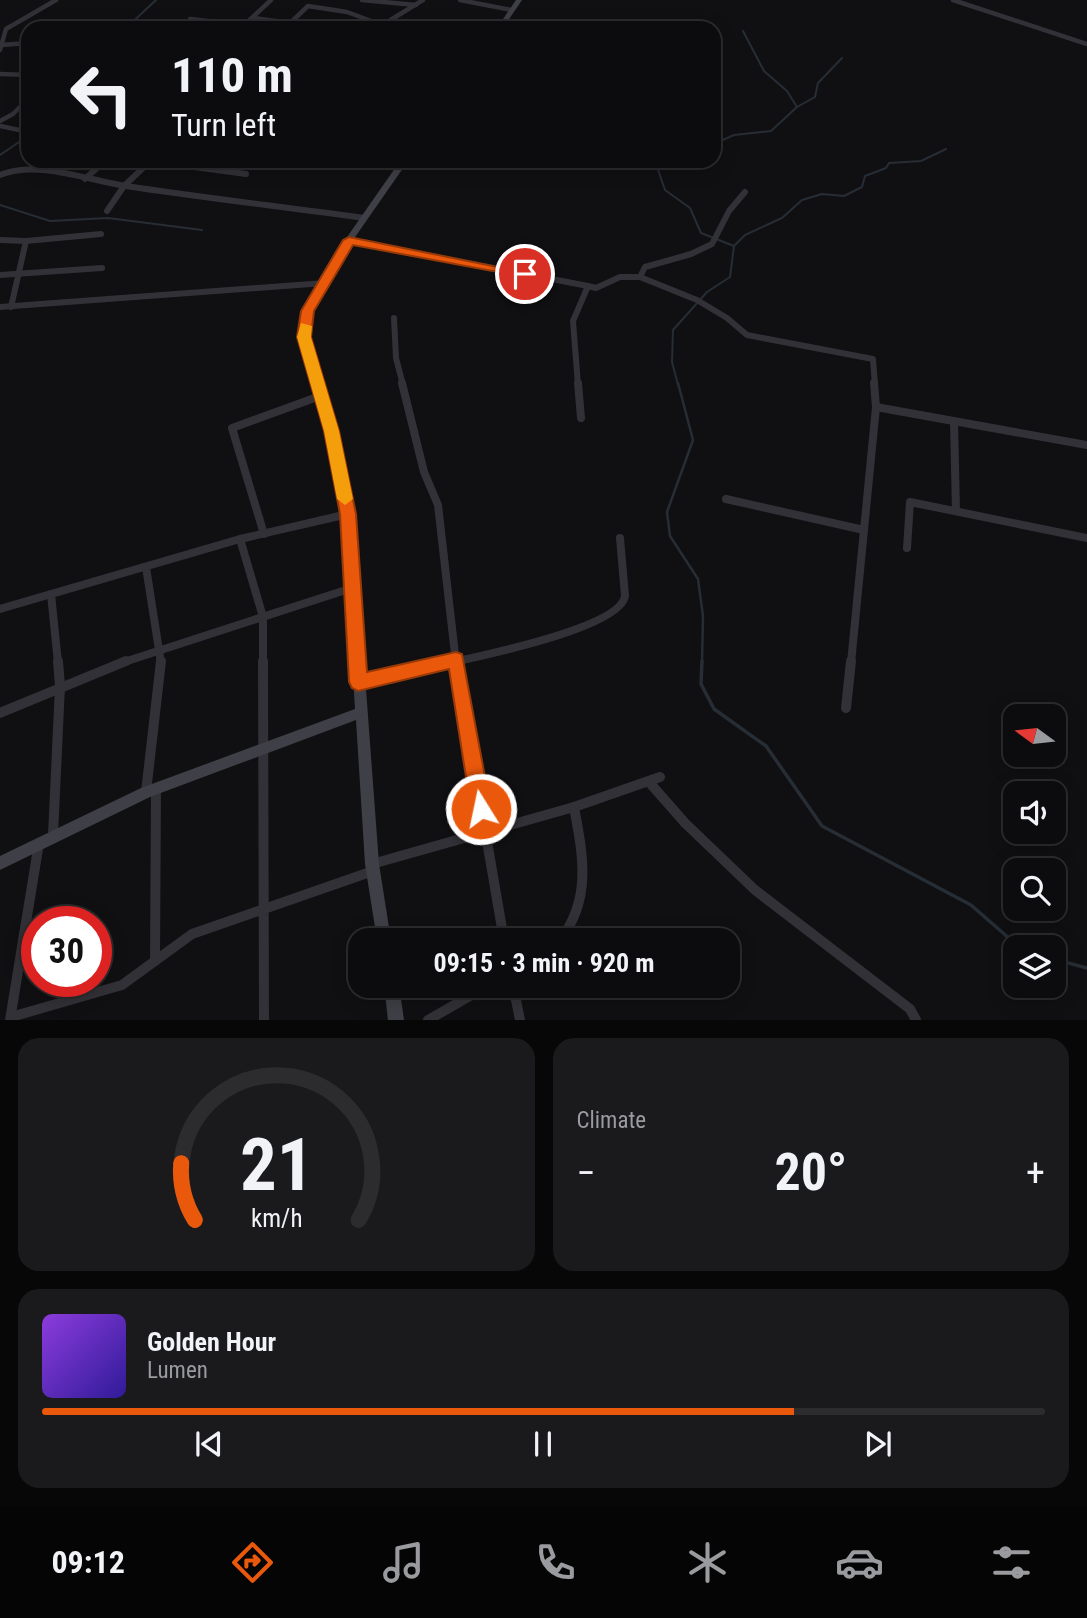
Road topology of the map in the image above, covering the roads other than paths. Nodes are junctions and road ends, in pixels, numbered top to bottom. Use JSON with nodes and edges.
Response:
{"nodes":[{"id":1,"x":56,"y":0,"type":"edge"},
{"id":2,"x":271,"y":0,"type":"edge"},
{"id":3,"x":362,"y":0,"type":"edge"},
{"id":4,"x":423,"y":0,"type":"edge"},
{"id":5,"x":460,"y":0,"type":"edge"},
{"id":6,"x":519,"y":0,"type":"edge"},
{"id":7,"x":953,"y":0,"type":"edge"},
{"id":8,"x":415,"y":5,"type":"junction"},
{"id":9,"x":511,"y":10,"type":"junction"},
{"id":10,"x":253,"y":18,"type":"junction"},
{"id":11,"x":190,"y":19,"type":"dead end"},
{"id":12,"x":203,"y":21,"type":"edge"},
{"id":13,"x":250,"y":21,"type":"edge"},
{"id":14,"x":275,"y":21,"type":"edge"},
{"id":15,"x":292,"y":21,"type":"edge"},
{"id":16,"x":375,"y":21,"type":"edge"},
{"id":17,"x":389,"y":21,"type":"edge"},
{"id":18,"x":504,"y":21,"type":"edge"},
{"id":19,"x":21,"y":44,"type":"edge"},
{"id":20,"x":1087,"y":44,"type":"edge"},
{"id":21,"x":1,"y":48,"type":"edge"},
{"id":22,"x":0,"y":74,"type":"edge"},
{"id":23,"x":21,"y":75,"type":"edge"},
{"id":24,"x":21,"y":106,"type":"edge"},
{"id":25,"x":0,"y":123,"type":"edge"},
{"id":26,"x":21,"y":130,"type":"edge"},
{"id":27,"x":97,"y":168,"type":"edge"},
{"id":28,"x":143,"y":168,"type":"edge"},
{"id":29,"x":202,"y":168,"type":"edge"},
{"id":30,"x":399,"y":168,"type":"edge"},
{"id":31,"x":246,"y":174,"type":"dead end"},
{"id":32,"x":0,"y":175,"type":"edge"},
{"id":33,"x":85,"y":179,"type":"junction"},
{"id":34,"x":124,"y":186,"type":"junction"},
{"id":35,"x":745,"y":192,"type":"dead end"},
{"id":36,"x":107,"y":211,"type":"dead end"},
{"id":37,"x":364,"y":218,"type":"junction"},
{"id":38,"x":101,"y":234,"type":"dead end"},
{"id":39,"x":0,"y":240,"type":"edge"},
{"id":40,"x":349,"y":240,"type":"junction"},
{"id":41,"x":26,"y":241,"type":"junction"},
{"id":42,"x":102,"y":268,"type":"dead end"},
{"id":43,"x":18,"y":273,"type":"junction"},
{"id":44,"x":0,"y":275,"type":"edge"},
{"id":45,"x":640,"y":277,"type":"junction"},
{"id":46,"x":325,"y":283,"type":"junction"},
{"id":47,"x":588,"y":286,"type":"junction"},
{"id":48,"x":0,"y":307,"type":"edge"},
{"id":49,"x":11,"y":307,"type":"junction"},
{"id":50,"x":394,"y":318,"type":"dead end"},
{"id":51,"x":320,"y":396,"type":"junction"},
{"id":52,"x":876,"y":407,"type":"junction"},
{"id":53,"x":581,"y":418,"type":"dead end"},
{"id":54,"x":954,"y":421,"type":"junction"},
{"id":55,"x":1087,"y":445,"type":"edge"},
{"id":56,"x":726,"y":499,"type":"dead end"},
{"id":57,"x":956,"y":512,"type":"junction"},
{"id":58,"x":348,"y":514,"type":"junction"},
{"id":59,"x":864,"y":530,"type":"junction"},
{"id":60,"x":264,"y":534,"type":"junction"},
{"id":61,"x":620,"y":538,"type":"dead end"},
{"id":62,"x":1087,"y":538,"type":"edge"},
{"id":63,"x":240,"y":540,"type":"junction"},
{"id":64,"x":907,"y":548,"type":"dead end"},
{"id":65,"x":146,"y":567,"type":"junction"},
{"id":66,"x":352,"y":588,"type":"junction"},
{"id":67,"x":51,"y":594,"type":"junction"},
{"id":68,"x":0,"y":609,"type":"edge"},
{"id":69,"x":262,"y":617,"type":"junction"},
{"id":70,"x":160,"y":652,"type":"junction"},
{"id":71,"x":456,"y":660,"type":"junction"},
{"id":72,"x":358,"y":682,"type":"junction"},
{"id":73,"x":60,"y":686,"type":"junction"},
{"id":74,"x":846,"y":708,"type":"dead end"},
{"id":75,"x":362,"y":712,"type":"junction"},
{"id":76,"x":0,"y":713,"type":"edge"},
{"id":77,"x":263,"y":748,"type":"junction"},
{"id":78,"x":660,"y":777,"type":"dead end"},
{"id":79,"x":649,"y":782,"type":"junction"},
{"id":80,"x":151,"y":791,"type":"junction"},
{"id":81,"x":574,"y":807,"type":"junction"},
{"id":82,"x":485,"y":834,"type":"junction"},
{"id":83,"x":53,"y":835,"type":"junction"},
{"id":84,"x":39,"y":842,"type":"junction"},
{"id":85,"x":0,"y":863,"type":"edge"},
{"id":86,"x":372,"y":868,"type":"junction"},
{"id":87,"x":262,"y":909,"type":"junction"},
{"id":88,"x":382,"y":928,"type":"edge"},
{"id":89,"x":502,"y":928,"type":"edge"},
{"id":90,"x":571,"y":928,"type":"edge"},
{"id":91,"x":155,"y":961,"type":"junction"},
{"id":92,"x":393,"y":998,"type":"edge"},
{"id":93,"x":466,"y":998,"type":"edge"},
{"id":94,"x":516,"y":998,"type":"edge"},
{"id":95,"x":10,"y":1018,"type":"edge"},
{"id":96,"x":264,"y":1020,"type":"edge"},
{"id":97,"x":396,"y":1020,"type":"edge"},
{"id":98,"x":428,"y":1020,"type":"edge"},
{"id":99,"x":520,"y":1020,"type":"edge"},
{"id":100,"x":916,"y":1020,"type":"edge"}],
"edges":[{"from":1,"to":21,"type":"street"},
{"from":2,"to":10,"type":"street"},
{"from":3,"to":8,"type":"street"},
{"from":4,"to":8,"type":"street"},
{"from":5,"to":9,"type":"street"},
{"from":6,"to":9,"type":"street"},
{"from":7,"to":20,"type":"street"},
{"from":8,"to":17,"type":"street"},
{"from":9,"to":18,"type":"street"},
{"from":10,"to":13,"type":"street"},
{"from":10,"to":14,"type":"street"},
{"from":11,"to":12,"type":"street"},
{"from":15,"to":16,"type":"street"},
{"from":19,"to":21,"type":"street"},
{"from":22,"to":23,"type":"street"},
{"from":24,"to":25,"type":"street"},
{"from":25,"to":26,"type":"street"},
{"from":27,"to":33,"type":"street"},
{"from":28,"to":34,"type":"street"},
{"from":29,"to":31,"type":"street"},
{"from":30,"to":37,"type":"street"},
{"from":32,"to":33,"type":"street"},
{"from":33,"to":34,"type":"street"},
{"from":34,"to":36,"type":"street"},
{"from":34,"to":37,"type":"street"},
{"from":35,"to":45,"type":"street"},
{"from":37,"to":40,"type":"street"},
{"from":38,"to":41,"type":"street"},
{"from":39,"to":41,"type":"street"},
{"from":40,"to":46,"type":"street"},
{"from":40,"to":47,"type":"street"},
{"from":41,"to":43,"type":"street"},
{"from":42,"to":43,"type":"street"},
{"from":43,"to":44,"type":"street"},
{"from":43,"to":49,"type":"street"},
{"from":45,"to":47,"type":"street"},
{"from":45,"to":52,"type":"street"},
{"from":46,"to":49,"type":"street"},
{"from":46,"to":51,"type":"street"},
{"from":47,"to":53,"type":"street"},
{"from":48,"to":49,"type":"street"},
{"from":50,"to":71,"type":"street"},
{"from":51,"to":58,"type":"street"},
{"from":51,"to":60,"type":"street"},
{"from":52,"to":54,"type":"street"},
{"from":52,"to":59,"type":"street"},
{"from":54,"to":55,"type":"street"},
{"from":54,"to":57,"type":"street"},
{"from":56,"to":59,"type":"street"},
{"from":57,"to":62,"type":"street"},
{"from":57,"to":64,"type":"street"},
{"from":58,"to":60,"type":"street"},
{"from":58,"to":66,"type":"street"},
{"from":59,"to":74,"type":"street"},
{"from":60,"to":63,"type":"street"},
{"from":61,"to":71,"type":"street"},
{"from":63,"to":65,"type":"street"},
{"from":63,"to":69,"type":"street"},
{"from":65,"to":67,"type":"street"},
{"from":65,"to":70,"type":"street"},
{"from":66,"to":69,"type":"street"},
{"from":66,"to":72,"type":"street"},
{"from":67,"to":68,"type":"street"},
{"from":67,"to":73,"type":"street"},
{"from":69,"to":70,"type":"street"},
{"from":69,"to":77,"type":"street"},
{"from":70,"to":73,"type":"street"},
{"from":70,"to":80,"type":"street"},
{"from":71,"to":72,"type":"street"},
{"from":71,"to":82,"type":"street"},
{"from":72,"to":75,"type":"street"},
{"from":73,"to":76,"type":"street"},
{"from":73,"to":83,"type":"street"},
{"from":75,"to":77,"type":"street"},
{"from":75,"to":86,"type":"street"},
{"from":77,"to":80,"type":"street"},
{"from":77,"to":87,"type":"street"},
{"from":78,"to":79,"type":"street"},
{"from":79,"to":81,"type":"street"},
{"from":79,"to":100,"type":"street"},
{"from":80,"to":83,"type":"street"},
{"from":80,"to":91,"type":"street"},
{"from":81,"to":82,"type":"street"},
{"from":81,"to":90,"type":"street"},
{"from":82,"to":86,"type":"street"},
{"from":82,"to":89,"type":"street"},
{"from":83,"to":84,"type":"street"},
{"from":84,"to":85,"type":"street"},
{"from":84,"to":95,"type":"street"},
{"from":86,"to":87,"type":"street"},
{"from":86,"to":88,"type":"street"},
{"from":87,"to":91,"type":"street"},
{"from":87,"to":96,"type":"street"},
{"from":91,"to":95,"type":"street"},
{"from":92,"to":97,"type":"street"},
{"from":93,"to":98,"type":"street"},
{"from":94,"to":99,"type":"street"}]}
